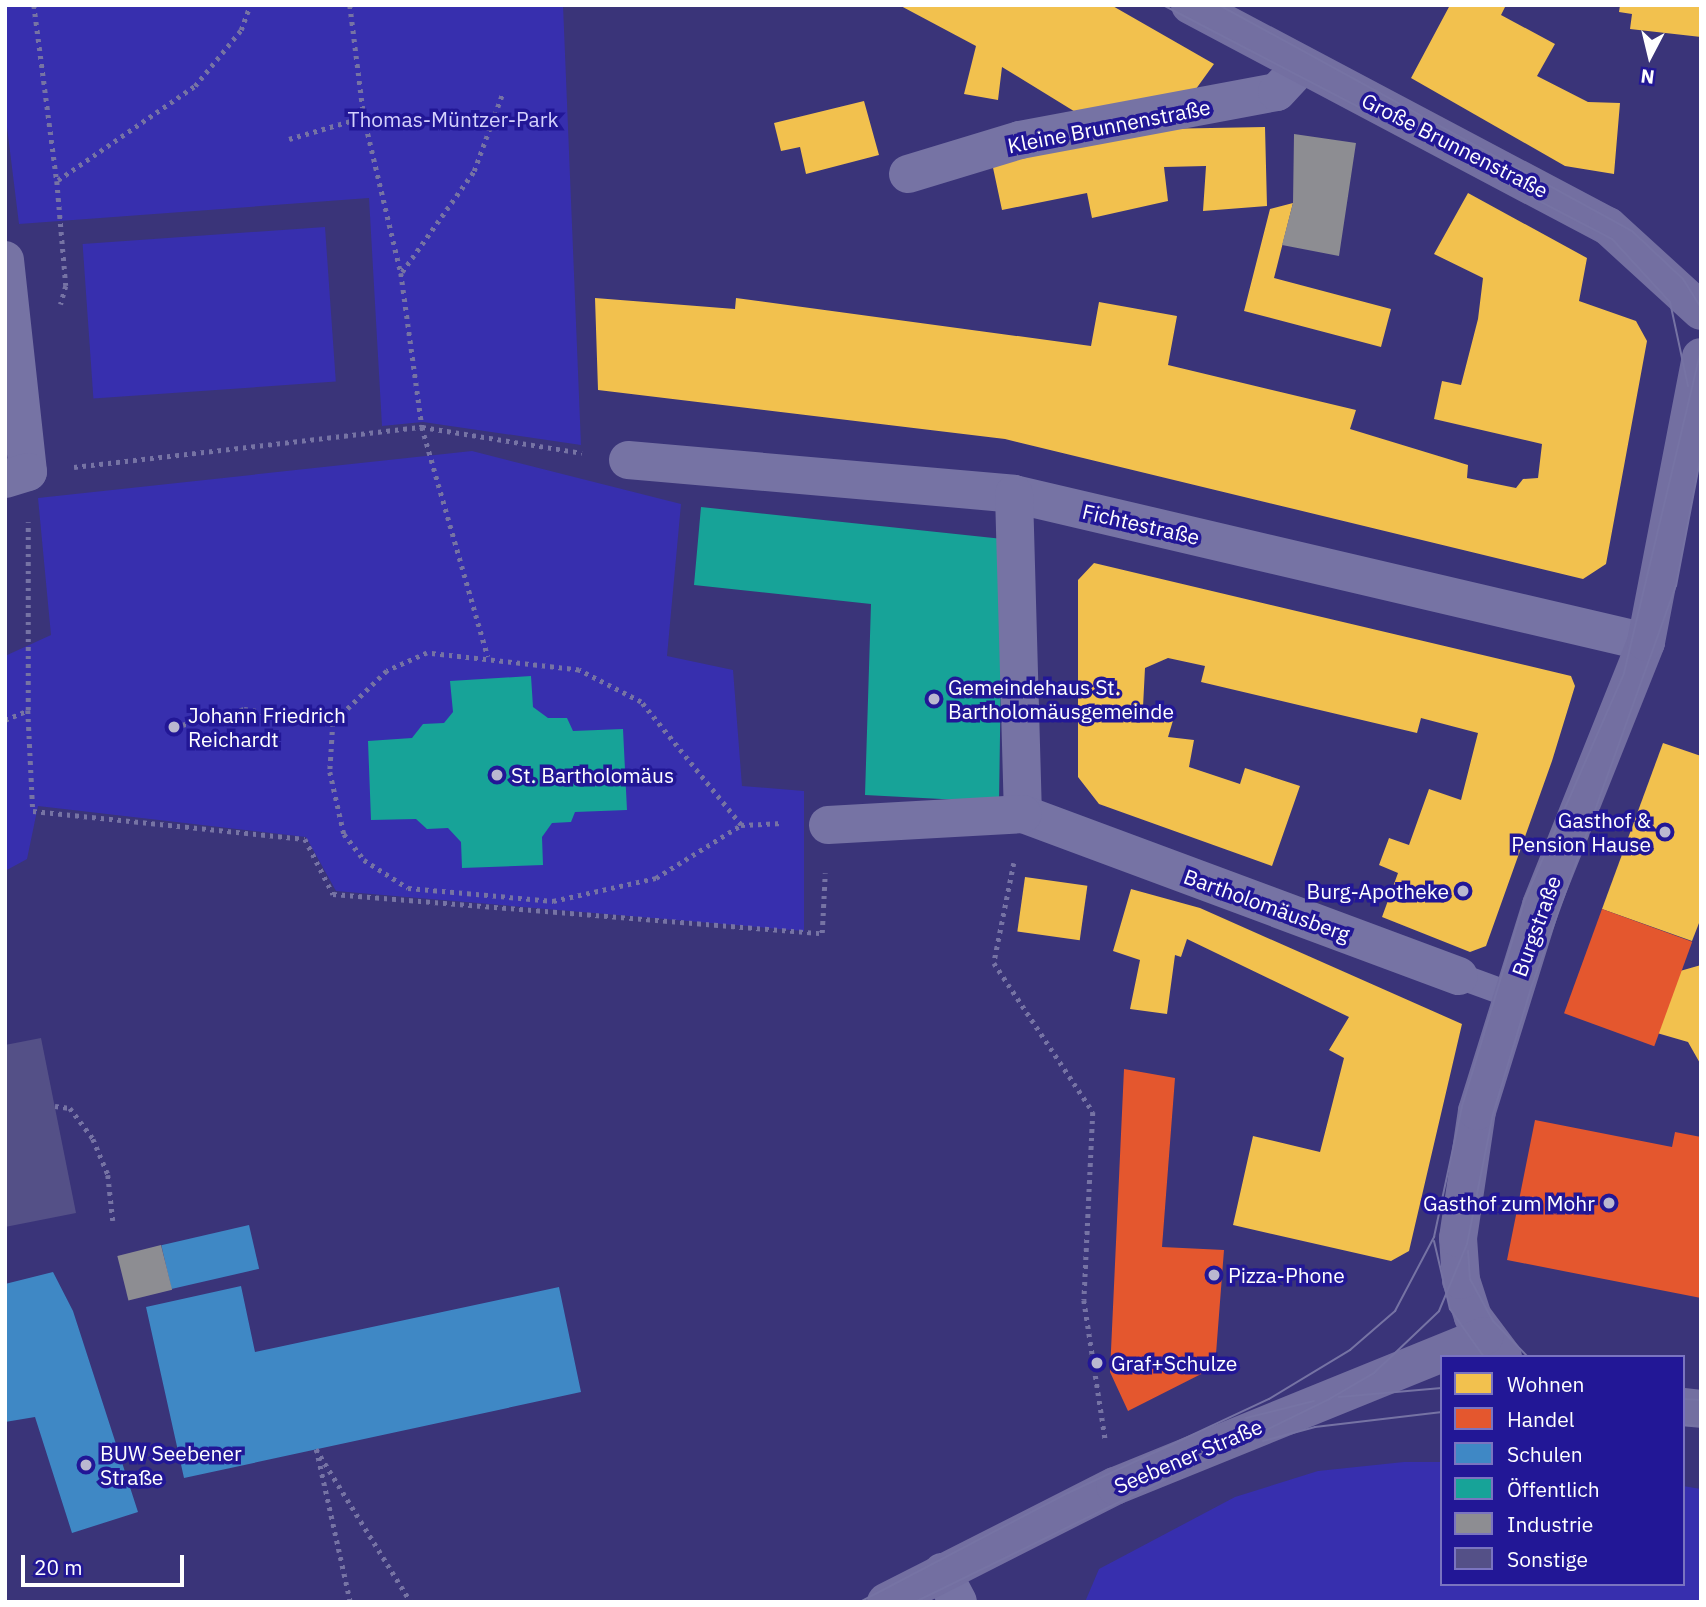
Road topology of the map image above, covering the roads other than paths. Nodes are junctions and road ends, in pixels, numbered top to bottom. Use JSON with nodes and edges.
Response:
{"nodes":[{"id":1,"x":1190,"y":5,"type":"edge"},
{"id":2,"x":1301,"y":66,"type":"junction"},
{"id":3,"x":908,"y":174,"type":"dead end"},
{"id":4,"x":5,"y":260,"type":"edge"},
{"id":5,"x":1701,"y":311,"type":"edge"},
{"id":6,"x":1701,"y":357,"type":"edge"},
{"id":7,"x":628,"y":460,"type":"road end"},
{"id":8,"x":17,"y":475,"type":"edge"},
{"id":9,"x":1014,"y":494,"type":"junction"},
{"id":10,"x":1646,"y":642,"type":"junction"},
{"id":11,"x":1023,"y":814,"type":"junction"},
{"id":12,"x":828,"y":825,"type":"road end"},
{"id":13,"x":1459,"y":976,"type":"joint"},
{"id":14,"x":1511,"y":995,"type":"junction"},
{"id":15,"x":1494,"y":1347,"type":"edge"},
{"id":16,"x":1472,"y":1355,"type":"edge"},
{"id":17,"x":1440,"y":1367,"type":"edge"},
{"id":18,"x":950,"y":1587,"type":"edge"},
{"id":19,"x":886,"y":1602,"type":"edge"}],
"edges":[{"from":1,"to":2,"type":"main road","name":"Große Brunnenstraße"},
{"from":2,"to":3,"type":"street","name":"Kleine Brunnenstraße"},
{"from":2,"to":5,"type":"main road","name":"Große Brunnenstraße"},
{"from":4,"to":8,"type":"street"},
{"from":6,"to":10,"type":"main road","name":"Burgstraße"},
{"from":7,"to":9,"type":"street","name":"Fichtestraße"},
{"from":9,"to":10,"type":"street","name":"Fichtestraße"},
{"from":9,"to":11,"type":"street"},
{"from":10,"to":14,"type":"main road","name":"Burgstraße"},
{"from":11,"to":12,"type":"street","name":"Bartholomäusberg"},
{"from":11,"to":13,"type":"street","name":"Bartholomäusberg"},
{"from":13,"to":14,"type":"lane","name":"Bartholomäusberg"},
{"from":14,"to":15,"type":"main road","name":"Burgstraße"},
{"from":15,"to":16,"type":"main road","name":"Seebener Straße"},
{"from":17,"to":18,"type":"main road","name":"Seebener Straße"},
{"from":18,"to":19,"type":"main road","name":"Seebener Straße"}]}
